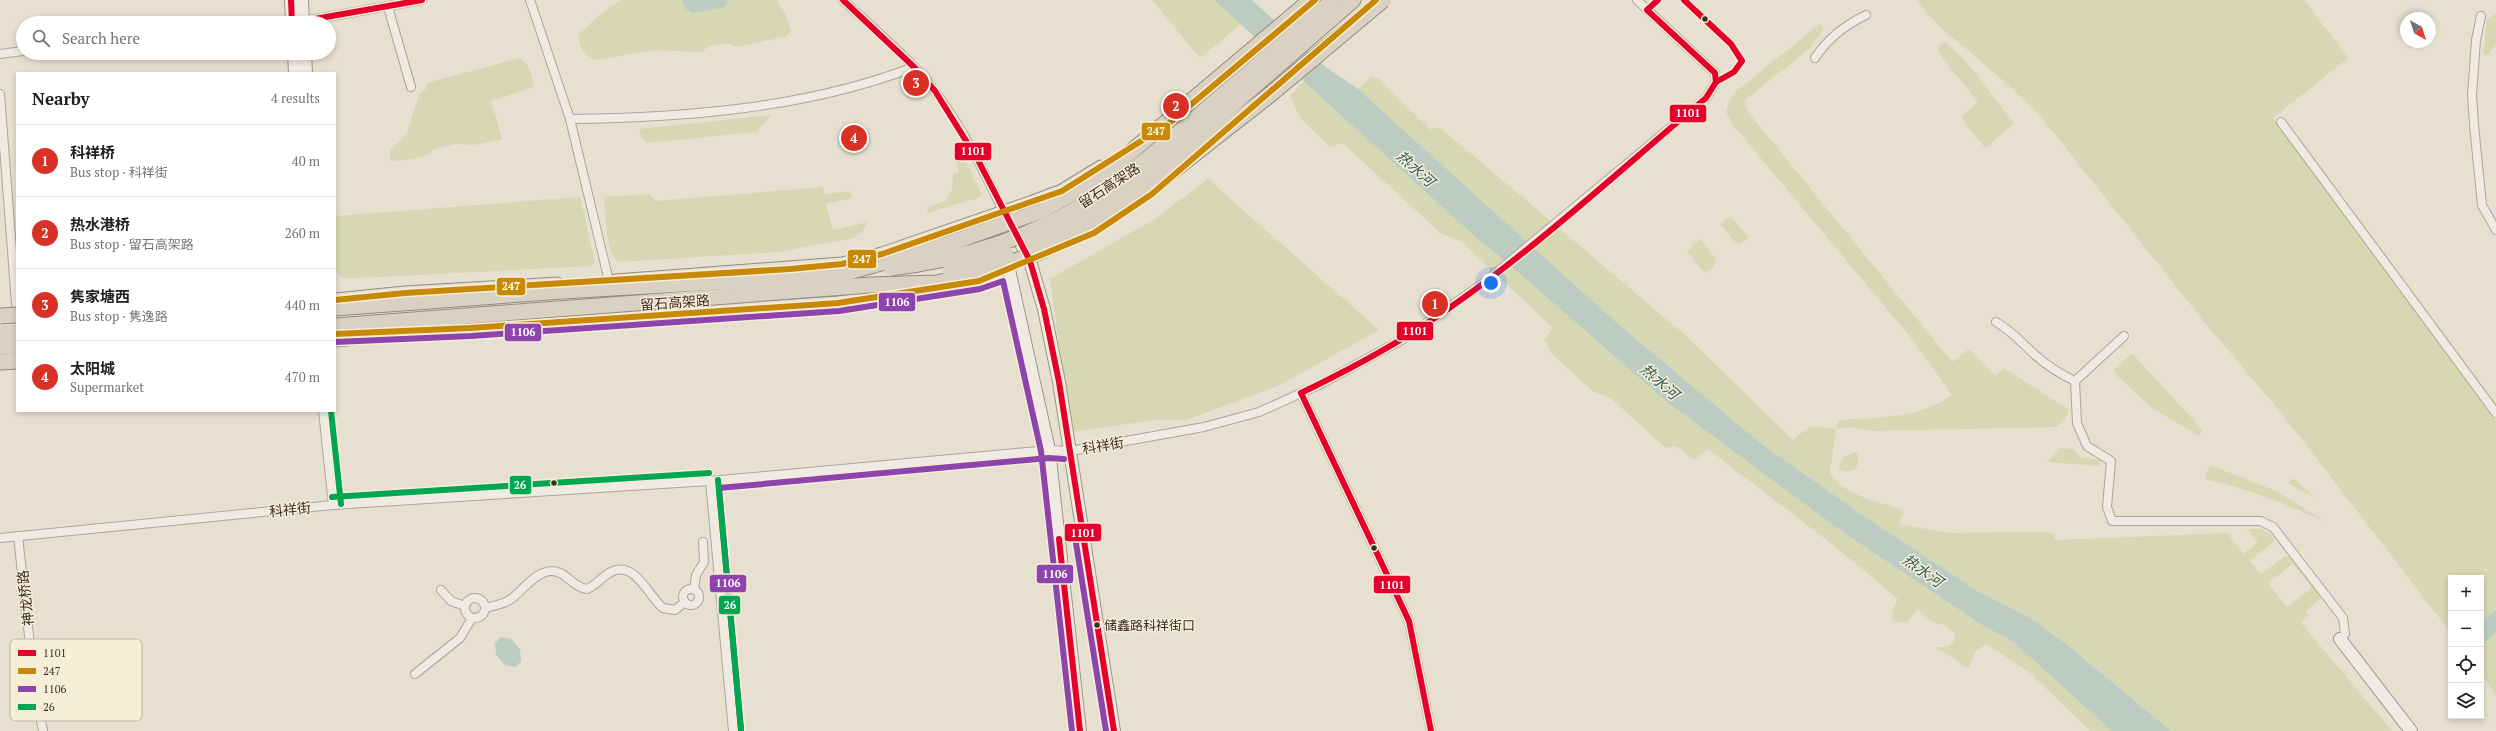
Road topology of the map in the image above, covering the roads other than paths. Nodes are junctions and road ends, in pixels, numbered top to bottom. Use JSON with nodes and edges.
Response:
{"nodes":[{"id":1,"x":291,"y":0,"type":"edge"},
{"id":2,"x":302,"y":0,"type":"edge"},
{"id":3,"x":422,"y":0,"type":"edge"},
{"id":4,"x":530,"y":0,"type":"edge"},
{"id":5,"x":843,"y":0,"type":"edge"},
{"id":6,"x":1311,"y":0,"type":"edge"},
{"id":7,"x":1315,"y":0,"type":"edge"},
{"id":8,"x":1376,"y":0,"type":"edge"},
{"id":9,"x":1382,"y":0,"type":"edge"},
{"id":10,"x":1637,"y":0,"type":"edge"},
{"id":11,"x":1344,"y":2,"type":"edge"},
{"id":12,"x":388,"y":7,"type":"junction"},
{"id":13,"x":1866,"y":14,"type":"dead end"},
{"id":14,"x":295,"y":16,"type":"edge"},
{"id":15,"x":299,"y":16,"type":"edge"},
{"id":16,"x":336,"y":16,"type":"edge"},
{"id":17,"x":2481,"y":16,"type":"dead end"},
{"id":18,"x":16,"y":52,"type":"edge"},
{"id":19,"x":0,"y":54,"type":"edge"},
{"id":20,"x":1815,"y":58,"type":"dead end"},
{"id":21,"x":294,"y":60,"type":"edge"},
{"id":22,"x":305,"y":60,"type":"edge"},
{"id":23,"x":914,"y":67,"type":"junction"},
{"id":24,"x":295,"y":72,"type":"edge"},
{"id":25,"x":306,"y":72,"type":"edge"},
{"id":26,"x":411,"y":86,"type":"dead end"},
{"id":27,"x":0,"y":94,"type":"edge"},
{"id":28,"x":570,"y":119,"type":"junction"},
{"id":29,"x":2281,"y":122,"type":"dead end"},
{"id":30,"x":1004,"y":213,"type":"junction"},
{"id":31,"x":2496,"y":230,"type":"edge"},
{"id":32,"x":1030,"y":261,"type":"junction"},
{"id":33,"x":1009,"y":270,"type":"junction"},
{"id":34,"x":838,"y":275,"type":"junction"},
{"id":35,"x":609,"y":281,"type":"junction"},
{"id":36,"x":936,"y":283,"type":"junction"},
{"id":37,"x":871,"y":286,"type":"junction"},
{"id":38,"x":336,"y":300,"type":"edge"},
{"id":39,"x":336,"y":300,"type":"edge"},
{"id":40,"x":16,"y":303,"type":"edge"},
{"id":41,"x":377,"y":305,"type":"junction"},
{"id":42,"x":336,"y":308,"type":"edge"},
{"id":43,"x":0,"y":316,"type":"edge"},
{"id":44,"x":16,"y":316,"type":"edge"},
{"id":45,"x":1996,"y":322,"type":"dead end"},
{"id":46,"x":16,"y":324,"type":"edge"},
{"id":47,"x":0,"y":325,"type":"edge"},
{"id":48,"x":336,"y":326,"type":"edge"},
{"id":49,"x":16,"y":332,"type":"edge"},
{"id":50,"x":0,"y":333,"type":"edge"},
{"id":51,"x":336,"y":334,"type":"edge"},
{"id":52,"x":2124,"y":336,"type":"dead end"},
{"id":53,"x":336,"y":339,"type":"edge"},
{"id":54,"x":16,"y":346,"type":"edge"},
{"id":55,"x":0,"y":347,"type":"edge"},
{"id":56,"x":16,"y":354,"type":"edge"},
{"id":57,"x":0,"y":355,"type":"edge"},
{"id":58,"x":0,"y":362,"type":"edge"},
{"id":59,"x":16,"y":362,"type":"edge"},
{"id":60,"x":2075,"y":382,"type":"junction"},
{"id":61,"x":1301,"y":393,"type":"junction"},
{"id":62,"x":323,"y":412,"type":"edge"},
{"id":63,"x":2496,"y":413,"type":"edge"},
{"id":64,"x":1049,"y":450,"type":"junction"},
{"id":65,"x":1070,"y":451,"type":"junction"},
{"id":66,"x":710,"y":482,"type":"junction"},
{"id":67,"x":333,"y":505,"type":"junction"},
{"id":68,"x":18,"y":536,"type":"junction"},
{"id":69,"x":0,"y":538,"type":"edge"},
{"id":70,"x":703,"y":542,"type":"dead end"},
{"id":71,"x":694,"y":589,"type":"junction"},
{"id":72,"x":441,"y":590,"type":"dead end"},
{"id":73,"x":685,"y":602,"type":"junction"},
{"id":74,"x":465,"y":606,"type":"junction"},
{"id":75,"x":485,"y":608,"type":"junction"},
{"id":76,"x":472,"y":618,"type":"junction"},
{"id":77,"x":29,"y":639,"type":"edge"},
{"id":78,"x":2340,"y":639,"type":"joint"},
{"id":79,"x":415,"y":674,"type":"dead end"},
{"id":80,"x":41,"y":721,"type":"edge"},
{"id":81,"x":43,"y":731,"type":"edge"},
{"id":82,"x":733,"y":731,"type":"edge"},
{"id":83,"x":1080,"y":731,"type":"edge"},
{"id":84,"x":1114,"y":731,"type":"edge"},
{"id":85,"x":1431,"y":731,"type":"edge"},
{"id":86,"x":2411,"y":731,"type":"edge"}],
"edges":[{"from":1,"to":14,"type":"street"},
{"from":2,"to":15,"type":"street"},
{"from":3,"to":12,"type":"street"},
{"from":4,"to":28,"type":"street"},
{"from":5,"to":23,"type":"street"},
{"from":6,"to":34,"type":"highway","name":"留石高架路","bridge":true},
{"from":7,"to":30,"type":"main road","bridge":true},
{"from":8,"to":32,"type":"main road"},
{"from":9,"to":36,"type":"highway","name":"留石高架路","bridge":true},
{"from":10,"to":61,"type":"street","name":"科祥街"},
{"from":11,"to":34,"type":"highway","name":"留石高架路","bridge":true},
{"from":11,"to":37,"type":"highway","name":"留石高架路","bridge":true},
{"from":12,"to":16,"type":"street"},
{"from":12,"to":26,"type":"street"},
{"from":13,"to":20,"type":"street"},
{"from":17,"to":31,"type":"street"},
{"from":18,"to":19,"type":"street"},
{"from":21,"to":24,"type":"street"},
{"from":22,"to":25,"type":"street"},
{"from":23,"to":28,"type":"street"},
{"from":23,"to":30,"type":"street"},
{"from":27,"to":40,"type":"street"},
{"from":28,"to":35,"type":"street"},
{"from":29,"to":63,"type":"street"},
{"from":30,"to":32,"type":"street"},
{"from":30,"to":33,"type":"street"},
{"from":30,"to":35,"type":"main road"},
{"from":32,"to":33,"type":"main road"},
{"from":32,"to":65,"type":"street"},
{"from":33,"to":51,"type":"main road"},
{"from":33,"to":64,"type":"street"},
{"from":34,"to":41,"type":"highway","name":"留石高架路","bridge":true},
{"from":35,"to":38,"type":"main road"},
{"from":36,"to":37,"type":"highway","name":"留石高架路","bridge":true},
{"from":36,"to":53,"type":"highway","bridge":true},
{"from":37,"to":48,"type":"highway","name":"留石高架路","bridge":true},
{"from":39,"to":41,"type":"highway","bridge":true},
{"from":41,"to":42,"type":"highway","name":"留石高架路","bridge":true},
{"from":43,"to":44,"type":"highway","bridge":true},
{"from":45,"to":60,"type":"street"},
{"from":46,"to":47,"type":"main road"},
{"from":49,"to":50,"type":"highway"},
{"from":52,"to":60,"type":"street"},
{"from":54,"to":55,"type":"highway"},
{"from":56,"to":57,"type":"main road"},
{"from":58,"to":59,"type":"highway"},
{"from":60,"to":78,"type":"street"},
{"from":61,"to":65,"type":"street","name":"科祥街"},
{"from":61,"to":85,"type":"street"},
{"from":62,"to":67,"type":"street"},
{"from":64,"to":65,"type":"street","name":"科祥街"},
{"from":64,"to":66,"type":"street","name":"科祥街"},
{"from":64,"to":83,"type":"street"},
{"from":65,"to":84,"type":"street"},
{"from":66,"to":67,"type":"street","name":"科祥街"},
{"from":66,"to":82,"type":"street"},
{"from":67,"to":68,"type":"street","name":"科祥街"},
{"from":68,"to":69,"type":"street","name":"科祥街"},
{"from":68,"to":77,"type":"street","name":"神龙桥路"},
{"from":70,"to":71,"type":"street"},
{"from":71,"to":73,"type":"street"},
{"from":71,"to":73,"type":"street"},
{"from":72,"to":74,"type":"street"},
{"from":73,"to":75,"type":"street"},
{"from":74,"to":75,"type":"street"},
{"from":74,"to":76,"type":"street"},
{"from":75,"to":76,"type":"street"},
{"from":76,"to":79,"type":"street"},
{"from":78,"to":86,"type":"street"},
{"from":80,"to":81,"type":"street","name":"神龙桥路"}]}
